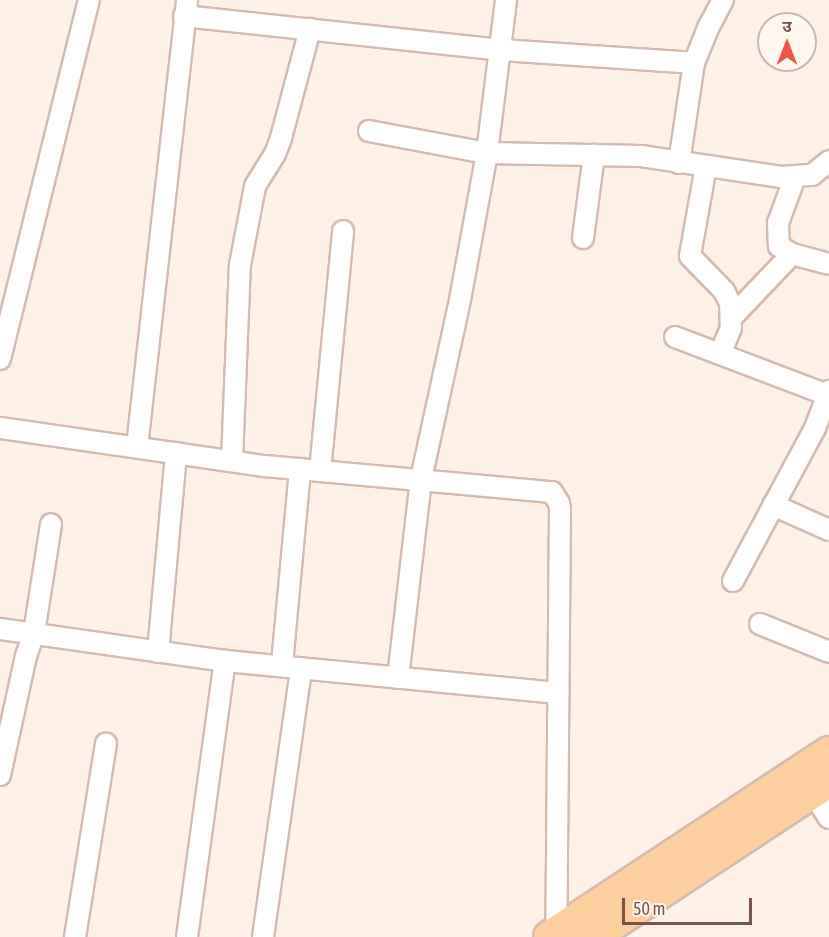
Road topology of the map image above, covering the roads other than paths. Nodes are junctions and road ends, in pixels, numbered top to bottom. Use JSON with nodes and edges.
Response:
{"nodes":[{"id":1,"x":88,"y":0,"type":"edge"},
{"id":2,"x":506,"y":0,"type":"edge"},
{"id":3,"x":723,"y":0,"type":"edge"},
{"id":4,"x":186,"y":8,"type":"edge"},
{"id":5,"x":310,"y":29,"type":"junction"},
{"id":6,"x":500,"y":50,"type":"junction"},
{"id":7,"x":694,"y":63,"type":"junction"},
{"id":8,"x":369,"y":131,"type":"dead end"},
{"id":9,"x":487,"y":153,"type":"junction"},
{"id":10,"x":594,"y":155,"type":"junction"},
{"id":11,"x":829,"y":161,"type":"edge"},
{"id":12,"x":679,"y":163,"type":"junction"},
{"id":13,"x":706,"y":166,"type":"junction"},
{"id":14,"x":795,"y":177,"type":"junction"},
{"id":15,"x":344,"y":231,"type":"dead end"},
{"id":16,"x":583,"y":238,"type":"dead end"},
{"id":17,"x":792,"y":254,"type":"junction"},
{"id":18,"x":829,"y":264,"type":"edge"},
{"id":19,"x":731,"y":318,"type":"junction"},
{"id":20,"x":675,"y":337,"type":"dead end"},
{"id":21,"x":720,"y":354,"type":"junction"},
{"id":22,"x":0,"y":359,"type":"edge"},
{"id":23,"x":829,"y":393,"type":"edge"},
{"id":24,"x":0,"y":428,"type":"edge"},
{"id":25,"x":137,"y":447,"type":"junction"},
{"id":26,"x":176,"y":453,"type":"junction"},
{"id":27,"x":232,"y":461,"type":"junction"},
{"id":28,"x":310,"y":470,"type":"junction"},
{"id":29,"x":421,"y":479,"type":"junction"},
{"id":30,"x":773,"y":506,"type":"junction"},
{"id":31,"x":51,"y":524,"type":"dead end"},
{"id":32,"x":829,"y":530,"type":"edge"},
{"id":33,"x":733,"y":581,"type":"dead end"},
{"id":34,"x":760,"y":624,"type":"dead end"},
{"id":35,"x":0,"y":629,"type":"edge"},
{"id":36,"x":34,"y":633,"type":"junction"},
{"id":37,"x":158,"y":652,"type":"junction"},
{"id":38,"x":829,"y":652,"type":"edge"},
{"id":39,"x":225,"y":661,"type":"junction"},
{"id":40,"x":292,"y":667,"type":"junction"},
{"id":41,"x":398,"y":678,"type":"junction"},
{"id":42,"x":558,"y":693,"type":"junction"},
{"id":43,"x":106,"y":743,"type":"dead end"},
{"id":44,"x":829,"y":753,"type":"edge"},
{"id":45,"x":0,"y":775,"type":"edge"},
{"id":46,"x":823,"y":797,"type":"edge"},
{"id":47,"x":553,"y":935,"type":"edge"},
{"id":48,"x":75,"y":937,"type":"edge"},
{"id":49,"x":187,"y":937,"type":"edge"},
{"id":50,"x":263,"y":937,"type":"edge"},
{"id":51,"x":592,"y":937,"type":"edge"}],
"edges":[{"from":1,"to":22,"type":"street"},
{"from":2,"to":6,"type":"street"},
{"from":3,"to":7,"type":"street"},
{"from":4,"to":5,"type":"street"},
{"from":4,"to":25,"type":"street"},
{"from":5,"to":6,"type":"street"},
{"from":5,"to":27,"type":"street"},
{"from":6,"to":7,"type":"street"},
{"from":6,"to":9,"type":"street"},
{"from":7,"to":12,"type":"street"},
{"from":8,"to":9,"type":"street"},
{"from":9,"to":10,"type":"street"},
{"from":9,"to":29,"type":"street"},
{"from":10,"to":12,"type":"street"},
{"from":10,"to":16,"type":"street"},
{"from":11,"to":14,"type":"street"},
{"from":12,"to":13,"type":"street"},
{"from":13,"to":14,"type":"street"},
{"from":13,"to":19,"type":"street"},
{"from":14,"to":17,"type":"street"},
{"from":15,"to":28,"type":"street"},
{"from":17,"to":18,"type":"street"},
{"from":17,"to":19,"type":"street"},
{"from":19,"to":21,"type":"street"},
{"from":20,"to":21,"type":"street"},
{"from":21,"to":23,"type":"street"},
{"from":23,"to":30,"type":"street"},
{"from":24,"to":25,"type":"street"},
{"from":25,"to":26,"type":"street"},
{"from":26,"to":27,"type":"street"},
{"from":26,"to":37,"type":"street"},
{"from":27,"to":28,"type":"street"},
{"from":28,"to":29,"type":"street"},
{"from":28,"to":40,"type":"street"},
{"from":29,"to":41,"type":"street"},
{"from":29,"to":42,"type":"street"},
{"from":30,"to":32,"type":"street"},
{"from":30,"to":33,"type":"street"},
{"from":31,"to":36,"type":"street"},
{"from":34,"to":38,"type":"street"},
{"from":35,"to":36,"type":"street"},
{"from":36,"to":37,"type":"street"},
{"from":36,"to":45,"type":"street"},
{"from":37,"to":39,"type":"street"},
{"from":39,"to":40,"type":"street"},
{"from":39,"to":49,"type":"street"},
{"from":40,"to":41,"type":"street"},
{"from":40,"to":50,"type":"street"},
{"from":41,"to":42,"type":"street"},
{"from":42,"to":47,"type":"street"},
{"from":43,"to":48,"type":"street"},
{"from":44,"to":47,"type":"main road"},
{"from":46,"to":51,"type":"main road"}]}
